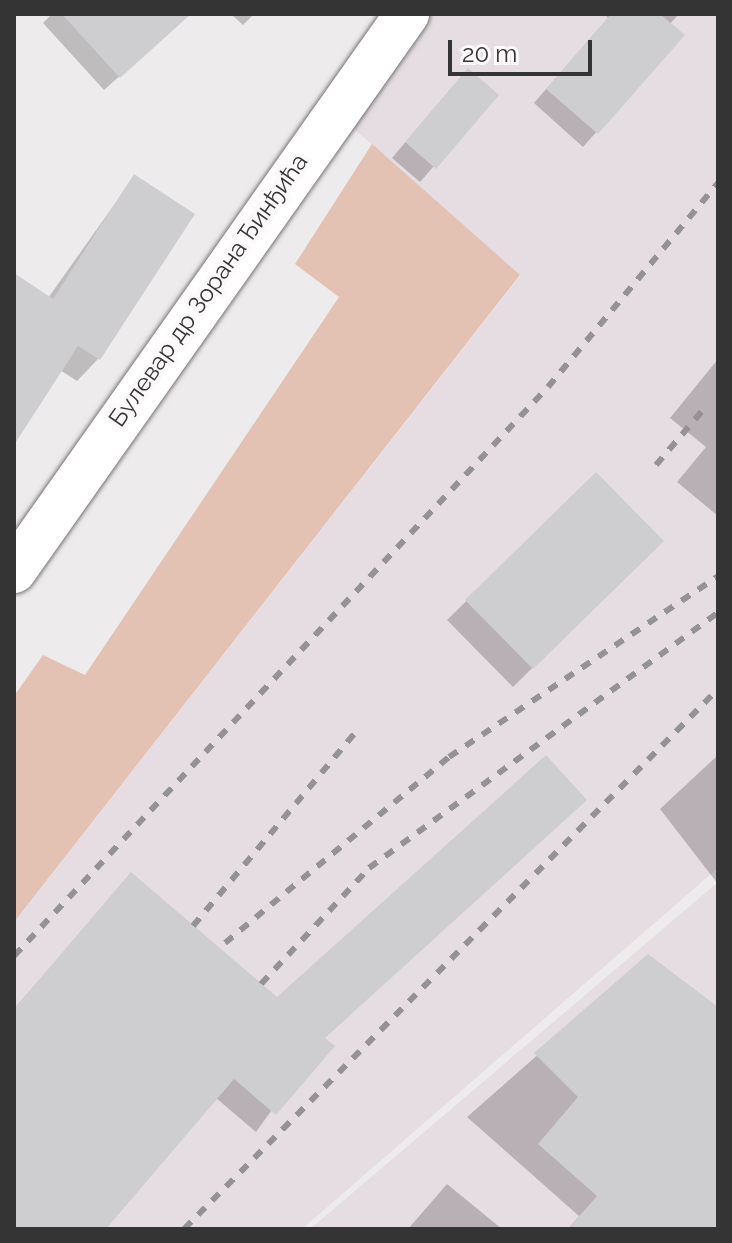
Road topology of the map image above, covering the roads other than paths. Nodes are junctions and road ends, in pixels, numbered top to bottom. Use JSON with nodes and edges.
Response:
{"nodes":[{"id":1,"x":407,"y":14,"type":"edge"},
{"id":2,"x":14,"y":571,"type":"edge"}],
"edges":[{"from":1,"to":2,"type":"street","name":"Булевар др Зорана Ђинђића"}]}
